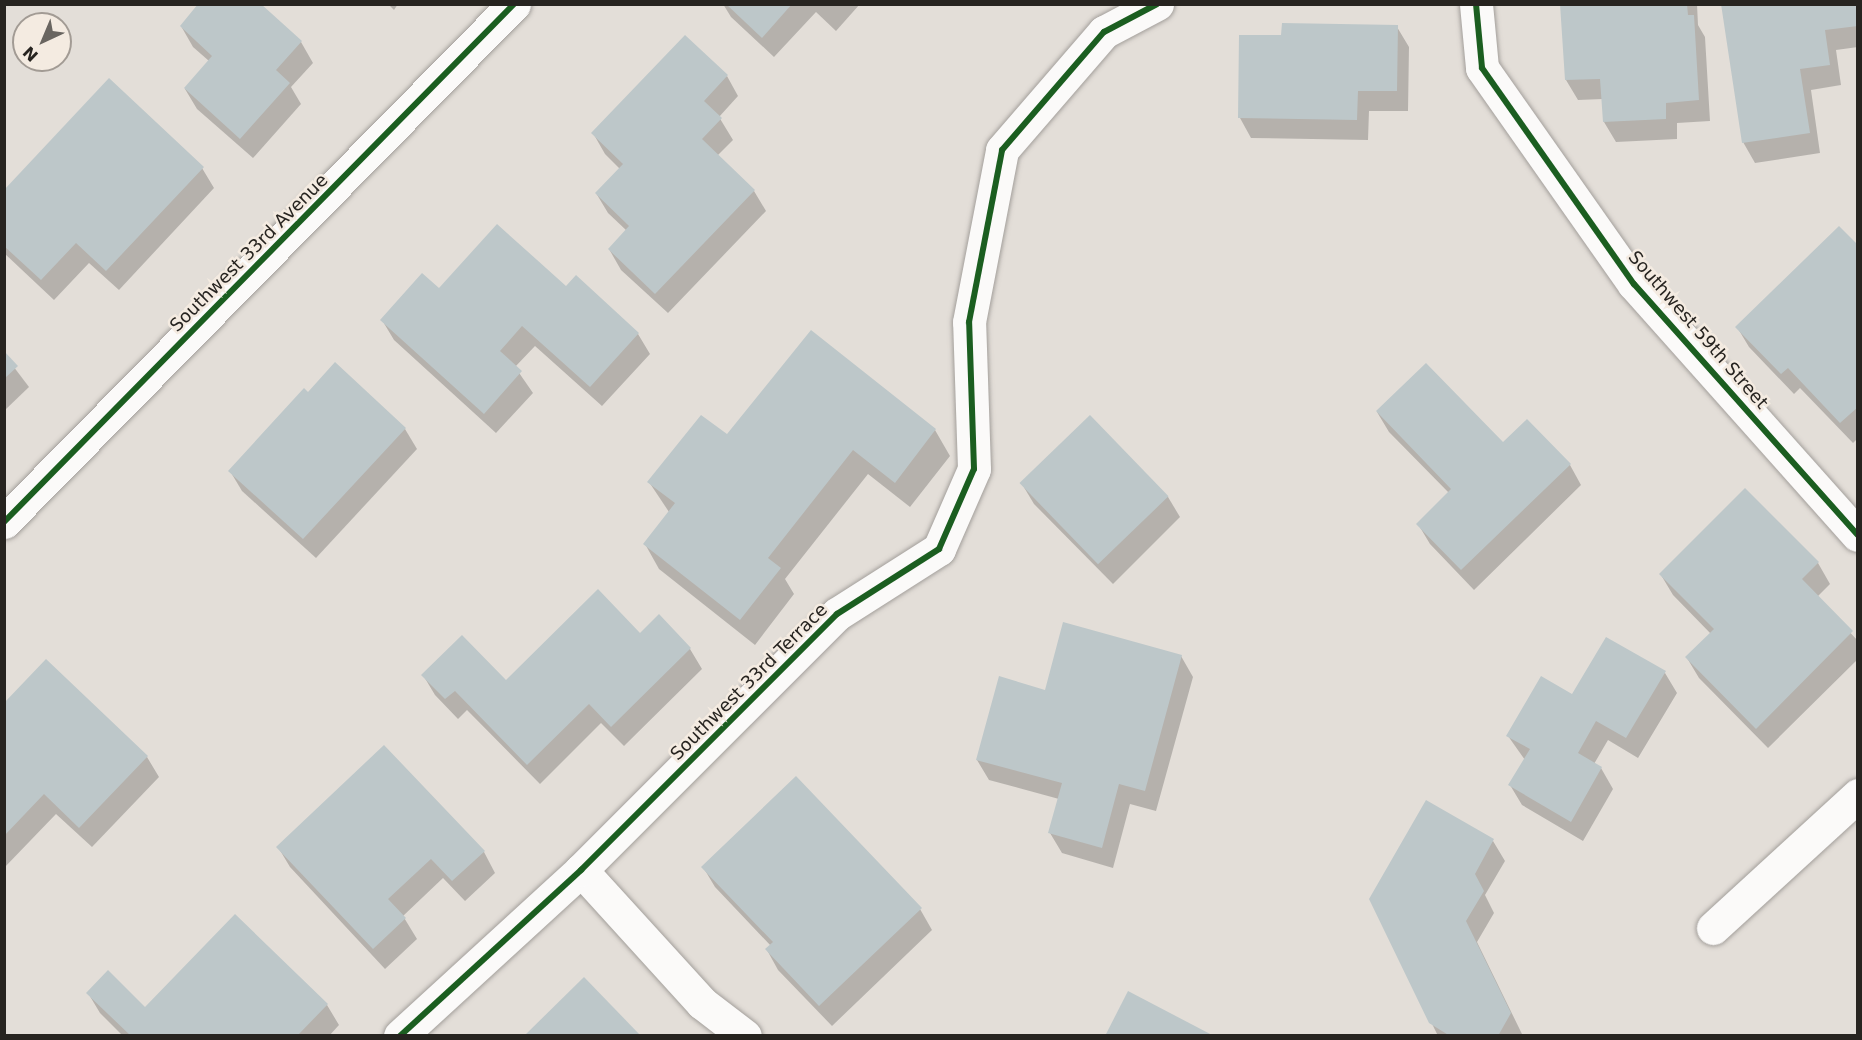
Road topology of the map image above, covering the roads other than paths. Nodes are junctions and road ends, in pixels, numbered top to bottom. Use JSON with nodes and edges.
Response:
{"nodes":[{"id":1,"x":514,"y":4,"type":"edge"},
{"id":2,"x":1157,"y":4,"type":"edge"},
{"id":3,"x":1476,"y":4,"type":"edge"},
{"id":4,"x":4,"y":522,"type":"edge"},
{"id":5,"x":1857,"y":535,"type":"edge"},
{"id":6,"x":1857,"y":795,"type":"edge"},
{"id":7,"x":581,"y":870,"type":"junction"},
{"id":8,"x":1713,"y":928,"type":"dead end"},
{"id":9,"x":400,"y":1035,"type":"edge"},
{"id":10,"x":745,"y":1035,"type":"edge"}],
"edges":[{"from":1,"to":4,"type":"street","name":"Southwest 33rd Avenue"},
{"from":2,"to":7,"type":"street","name":"Southwest 33rd Terrace"},
{"from":3,"to":5,"type":"street","name":"Southwest 59th Street"},
{"from":6,"to":8,"type":"street"},
{"from":7,"to":9,"type":"street","name":"Southwest 33rd Terrace"},
{"from":7,"to":10,"type":"street"}]}
